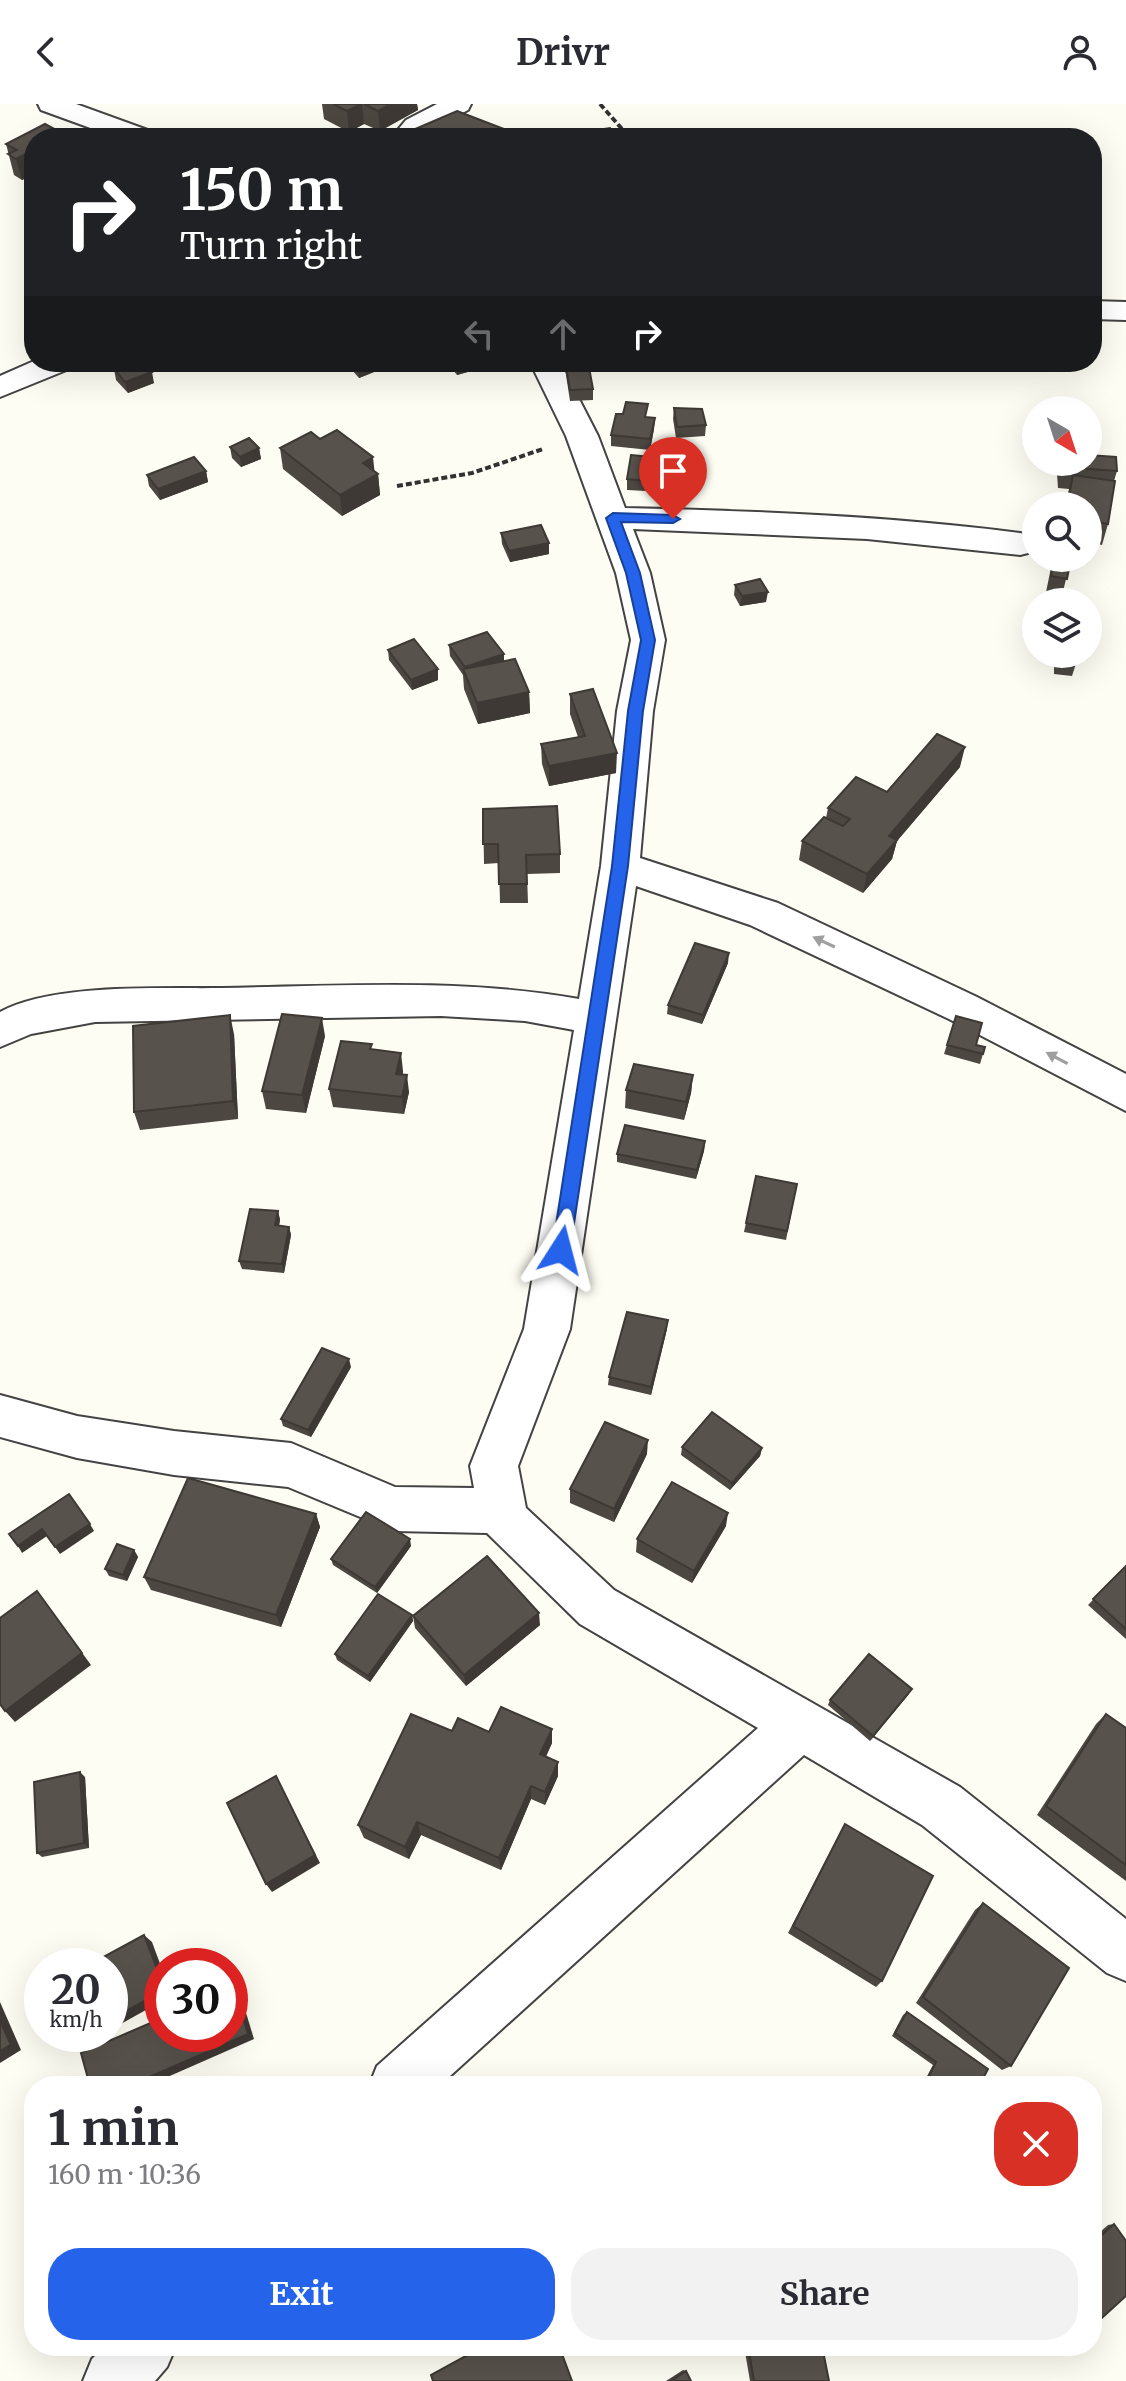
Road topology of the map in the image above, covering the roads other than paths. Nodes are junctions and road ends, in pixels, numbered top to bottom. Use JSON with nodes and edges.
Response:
{"nodes":[{"id":1,"x":51,"y":104,"type":"edge"},
{"id":2,"x":458,"y":104,"type":"edge"},
{"id":3,"x":116,"y":128,"type":"edge"},
{"id":4,"x":414,"y":128,"type":"edge"},
{"id":5,"x":1102,"y":310,"type":"edge"},
{"id":6,"x":1126,"y":311,"type":"edge"},
{"id":7,"x":36,"y":372,"type":"edge"},
{"id":8,"x":550,"y":372,"type":"edge"},
{"id":9,"x":0,"y":388,"type":"edge"},
{"id":10,"x":613,"y":518,"type":"junction"},
{"id":11,"x":1020,"y":544,"type":"dead end"},
{"id":12,"x":620,"y":866,"type":"junction"},
{"id":13,"x":598,"y":1018,"type":"junction"},
{"id":14,"x":0,"y":1031,"type":"edge"},
{"id":15,"x":1126,"y":1094,"type":"edge"},
{"id":16,"x":0,"y":1416,"type":"edge"},
{"id":17,"x":502,"y":1511,"type":"junction"},
{"id":18,"x":801,"y":1724,"type":"junction"},
{"id":19,"x":1126,"y":1954,"type":"edge"},
{"id":20,"x":408,"y":2076,"type":"edge"},
{"id":21,"x":137,"y":2356,"type":"edge"},
{"id":22,"x":114,"y":2381,"type":"edge"}],
"edges":[{"from":1,"to":3,"type":"street"},
{"from":2,"to":4,"type":"street"},
{"from":5,"to":6,"type":"street"},
{"from":7,"to":9,"type":"street"},
{"from":8,"to":10,"type":"street"},
{"from":10,"to":11,"type":"street"},
{"from":10,"to":12,"type":"street"},
{"from":12,"to":13,"type":"street"},
{"from":15,"to":12,"type":"street","one_way":true},
{"from":13,"to":14,"type":"street"},
{"from":13,"to":17,"type":"street"},
{"from":16,"to":17,"type":"street"},
{"from":17,"to":18,"type":"street"},
{"from":18,"to":19,"type":"street"},
{"from":18,"to":20,"type":"street"},
{"from":21,"to":22,"type":"street"}]}
